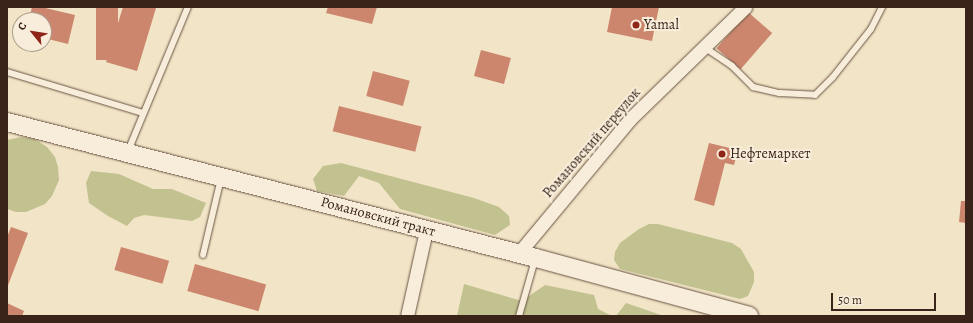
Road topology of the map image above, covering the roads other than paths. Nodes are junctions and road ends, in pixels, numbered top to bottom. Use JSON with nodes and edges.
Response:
{"nodes":[{"id":1,"x":188,"y":7,"type":"edge"},
{"id":2,"x":745,"y":7,"type":"edge"},
{"id":3,"x":882,"y":7,"type":"edge"},
{"id":4,"x":704,"y":47,"type":"junction"},
{"id":5,"x":7,"y":72,"type":"edge"},
{"id":6,"x":143,"y":113,"type":"junction"},
{"id":7,"x":7,"y":122,"type":"edge"},
{"id":8,"x":127,"y":152,"type":"junction"},
{"id":9,"x":221,"y":177,"type":"junction"},
{"id":10,"x":426,"y":230,"type":"junction"},
{"id":11,"x":518,"y":254,"type":"junction"},
{"id":12,"x":203,"y":255,"type":"dead end"},
{"id":13,"x":536,"y":258,"type":"junction"},
{"id":14,"x":407,"y":316,"type":"edge"},
{"id":15,"x":519,"y":316,"type":"edge"},
{"id":16,"x":749,"y":316,"type":"edge"}],
"edges":[{"from":1,"to":6,"type":"lane"},
{"from":2,"to":4,"type":"street","name":"Романовский переулок"},
{"from":3,"to":4,"type":"lane"},
{"from":4,"to":11,"type":"street","name":"Романовский переулок"},
{"from":5,"to":6,"type":"lane"},
{"from":6,"to":8,"type":"lane"},
{"from":7,"to":8,"type":"main road","name":"Романовский тракт"},
{"from":8,"to":9,"type":"main road","name":"Романовский тракт"},
{"from":9,"to":10,"type":"main road","name":"Романовский тракт"},
{"from":9,"to":12,"type":"lane"},
{"from":10,"to":11,"type":"main road","name":"Романовский тракт"},
{"from":10,"to":14,"type":"street"},
{"from":11,"to":13,"type":"main road","name":"Романовский тракт"},
{"from":13,"to":15,"type":"lane"},
{"from":13,"to":16,"type":"main road","name":"Романовский тракт"}]}
